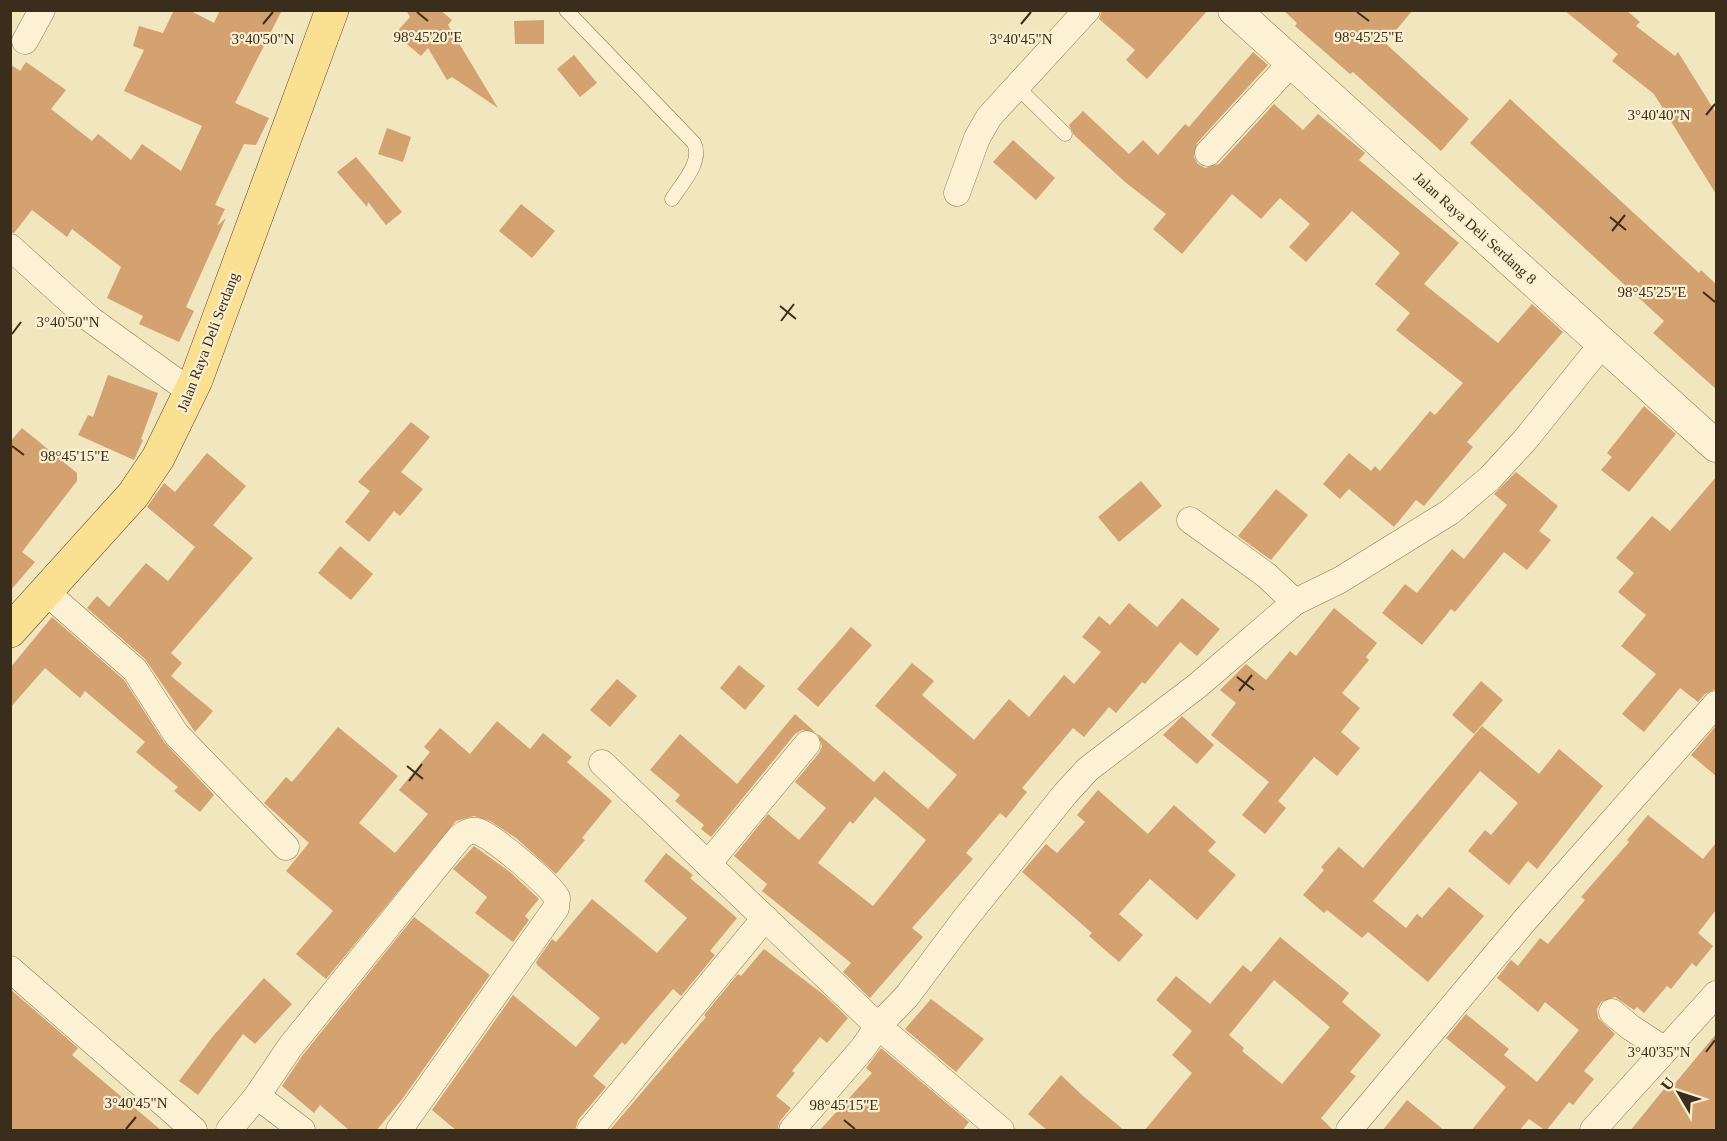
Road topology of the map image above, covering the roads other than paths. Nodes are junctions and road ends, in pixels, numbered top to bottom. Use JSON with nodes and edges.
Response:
{"nodes":[{"id":1,"x":42,"y":10,"type":"edge"},
{"id":2,"x":332,"y":10,"type":"edge"},
{"id":3,"x":566,"y":10,"type":"edge"},
{"id":4,"x":1087,"y":10,"type":"edge"},
{"id":5,"x":1234,"y":10,"type":"edge"},
{"id":6,"x":25,"y":41,"type":"dead end"},
{"id":7,"x":1291,"y":63,"type":"junction"},
{"id":8,"x":1016,"y":86,"type":"junction"},
{"id":9,"x":1065,"y":134,"type":"dead end"},
{"id":10,"x":1208,"y":153,"type":"dead end"},
{"id":11,"x":957,"y":194,"type":"dead end"},
{"id":12,"x":672,"y":199,"type":"dead end"},
{"id":13,"x":10,"y":247,"type":"edge"},
{"id":14,"x":1603,"y":343,"type":"junction"},
{"id":15,"x":191,"y":392,"type":"junction"},
{"id":16,"x":1716,"y":444,"type":"edge"},
{"id":17,"x":1190,"y":520,"type":"dead end"},
{"id":18,"x":46,"y":592,"type":"junction"},
{"id":19,"x":1295,"y":602,"type":"junction"},
{"id":20,"x":10,"y":631,"type":"edge"},
{"id":21,"x":1716,"y":704,"type":"edge"},
{"id":22,"x":807,"y":744,"type":"dead end"},
{"id":23,"x":602,"y":763,"type":"dead end"},
{"id":24,"x":285,"y":847,"type":"dead end"},
{"id":25,"x":708,"y":864,"type":"junction"},
{"id":26,"x":765,"y":918,"type":"junction"},
{"id":27,"x":10,"y":969,"type":"edge"},
{"id":28,"x":1716,"y":994,"type":"edge"},
{"id":29,"x":1612,"y":1012,"type":"dead end"},
{"id":30,"x":878,"y":1026,"type":"junction"},
{"id":31,"x":1665,"y":1050,"type":"junction"},
{"id":32,"x":257,"y":1096,"type":"junction"},
{"id":33,"x":194,"y":1131,"type":"edge"},
{"id":34,"x":229,"y":1131,"type":"edge"},
{"id":35,"x":302,"y":1131,"type":"edge"},
{"id":36,"x":399,"y":1131,"type":"edge"},
{"id":37,"x":590,"y":1131,"type":"edge"},
{"id":38,"x":792,"y":1131,"type":"edge"},
{"id":39,"x":1001,"y":1131,"type":"edge"},
{"id":40,"x":1349,"y":1131,"type":"edge"},
{"id":41,"x":1593,"y":1131,"type":"edge"}],
"edges":[{"from":1,"to":6,"type":"street"},
{"from":2,"to":15,"type":"main road","name":"Jalan Raya Deli Serdang"},
{"from":3,"to":12,"type":"lane"},
{"from":4,"to":8,"type":"street"},
{"from":5,"to":7,"type":"street","name":"Jalan Raya Deli Serdang 8"},
{"from":7,"to":10,"type":"street"},
{"from":7,"to":14,"type":"street","name":"Jalan Raya Deli Serdang 8"},
{"from":8,"to":9,"type":"lane"},
{"from":8,"to":11,"type":"street"},
{"from":13,"to":15,"type":"street"},
{"from":14,"to":16,"type":"street","name":"Jalan Raya Deli Serdang 8"},
{"from":14,"to":19,"type":"street"},
{"from":15,"to":18,"type":"main road","name":"Jalan Raya Deli Serdang"},
{"from":17,"to":19,"type":"street"},
{"from":18,"to":20,"type":"main road","name":"Jalan Raya Deli Serdang"},
{"from":18,"to":24,"type":"street"},
{"from":19,"to":30,"type":"street"},
{"from":21,"to":40,"type":"street"},
{"from":22,"to":25,"type":"street"},
{"from":23,"to":25,"type":"street"},
{"from":25,"to":26,"type":"street"},
{"from":26,"to":30,"type":"street"},
{"from":26,"to":37,"type":"street"},
{"from":27,"to":33,"type":"street"},
{"from":28,"to":31,"type":"street"},
{"from":29,"to":31,"type":"street"},
{"from":30,"to":38,"type":"street"},
{"from":30,"to":39,"type":"street"},
{"from":31,"to":41,"type":"street"},
{"from":32,"to":34,"type":"street"},
{"from":32,"to":35,"type":"street"},
{"from":32,"to":36,"type":"street"}]}
